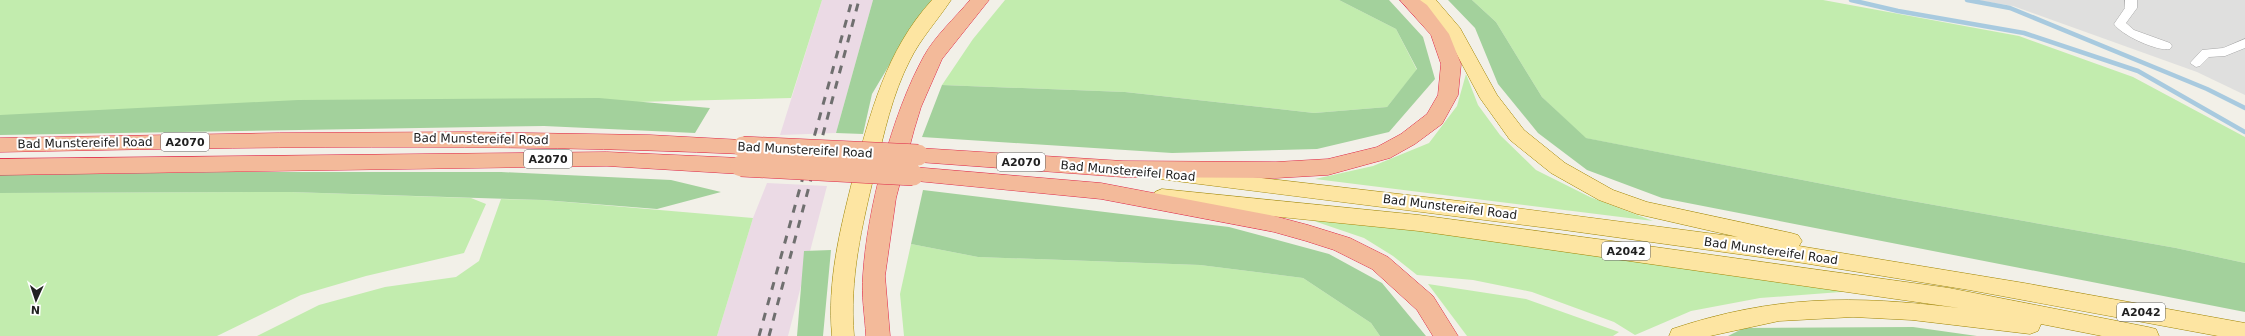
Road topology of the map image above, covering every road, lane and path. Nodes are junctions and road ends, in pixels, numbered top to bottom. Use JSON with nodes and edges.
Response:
{"nodes":[{"id":1,"x":942,"y":0,"type":"edge"},
{"id":2,"x":980,"y":0,"type":"edge"},
{"id":3,"x":1408,"y":0,"type":"edge"},
{"id":4,"x":1427,"y":0,"type":"edge"},
{"id":5,"x":2131,"y":0,"type":"edge"},
{"id":6,"x":2245,"y":43,"type":"edge"},
{"id":7,"x":2166,"y":46,"type":"dead end"},
{"id":8,"x":2196,"y":63,"type":"dead end"},
{"id":9,"x":0,"y":145,"type":"edge"},
{"id":10,"x":742,"y":157,"type":"junction"},
{"id":11,"x":916,"y":165,"type":"junction"},
{"id":12,"x":0,"y":167,"type":"edge"},
{"id":13,"x":1123,"y":169,"type":"junction"},
{"id":14,"x":1101,"y":191,"type":"junction"},
{"id":15,"x":2037,"y":293,"type":"junction"},
{"id":16,"x":2245,"y":332,"type":"edge"},
{"id":17,"x":843,"y":336,"type":"edge"},
{"id":18,"x":878,"y":336,"type":"edge"},
{"id":19,"x":1446,"y":336,"type":"edge"},
{"id":20,"x":1680,"y":336,"type":"edge"},
{"id":21,"x":2141,"y":336,"type":"edge"},
{"id":22,"x":2148,"y":336,"type":"edge"}],
"edges":[{"from":1,"to":17,"type":"main road"},
{"from":2,"to":18,"type":"highway"},
{"from":3,"to":13,"type":"highway"},
{"from":4,"to":15,"type":"main road"},
{"from":5,"to":7,"type":"street"},
{"from":6,"to":8,"type":"street"},
{"from":9,"to":10,"type":"highway","name":"Bad Munstereifel Road","number":"A2070"},
{"from":10,"to":11,"type":"highway","name":"Bad Munstereifel Road","number":"A2070","bridge":true},
{"from":10,"to":12,"type":"highway","name":"Bad Munstereifel Road","number":"A2070"},
{"from":11,"to":13,"type":"highway","name":"Bad Munstereifel Road","number":"A2070"},
{"from":11,"to":14,"type":"highway","name":"Bad Munstereifel Road","number":"A2070"},
{"from":13,"to":15,"type":"main road","name":"Bad Munstereifel Road","number":"A2042"},
{"from":14,"to":19,"type":"highway"},
{"from":14,"to":22,"type":"main road","name":"Bad Munstereifel Road","number":"A2042"},
{"from":15,"to":16,"type":"main road","name":"Bad Munstereifel Road","number":"A2042"},
{"from":20,"to":21,"type":"main road"}]}
